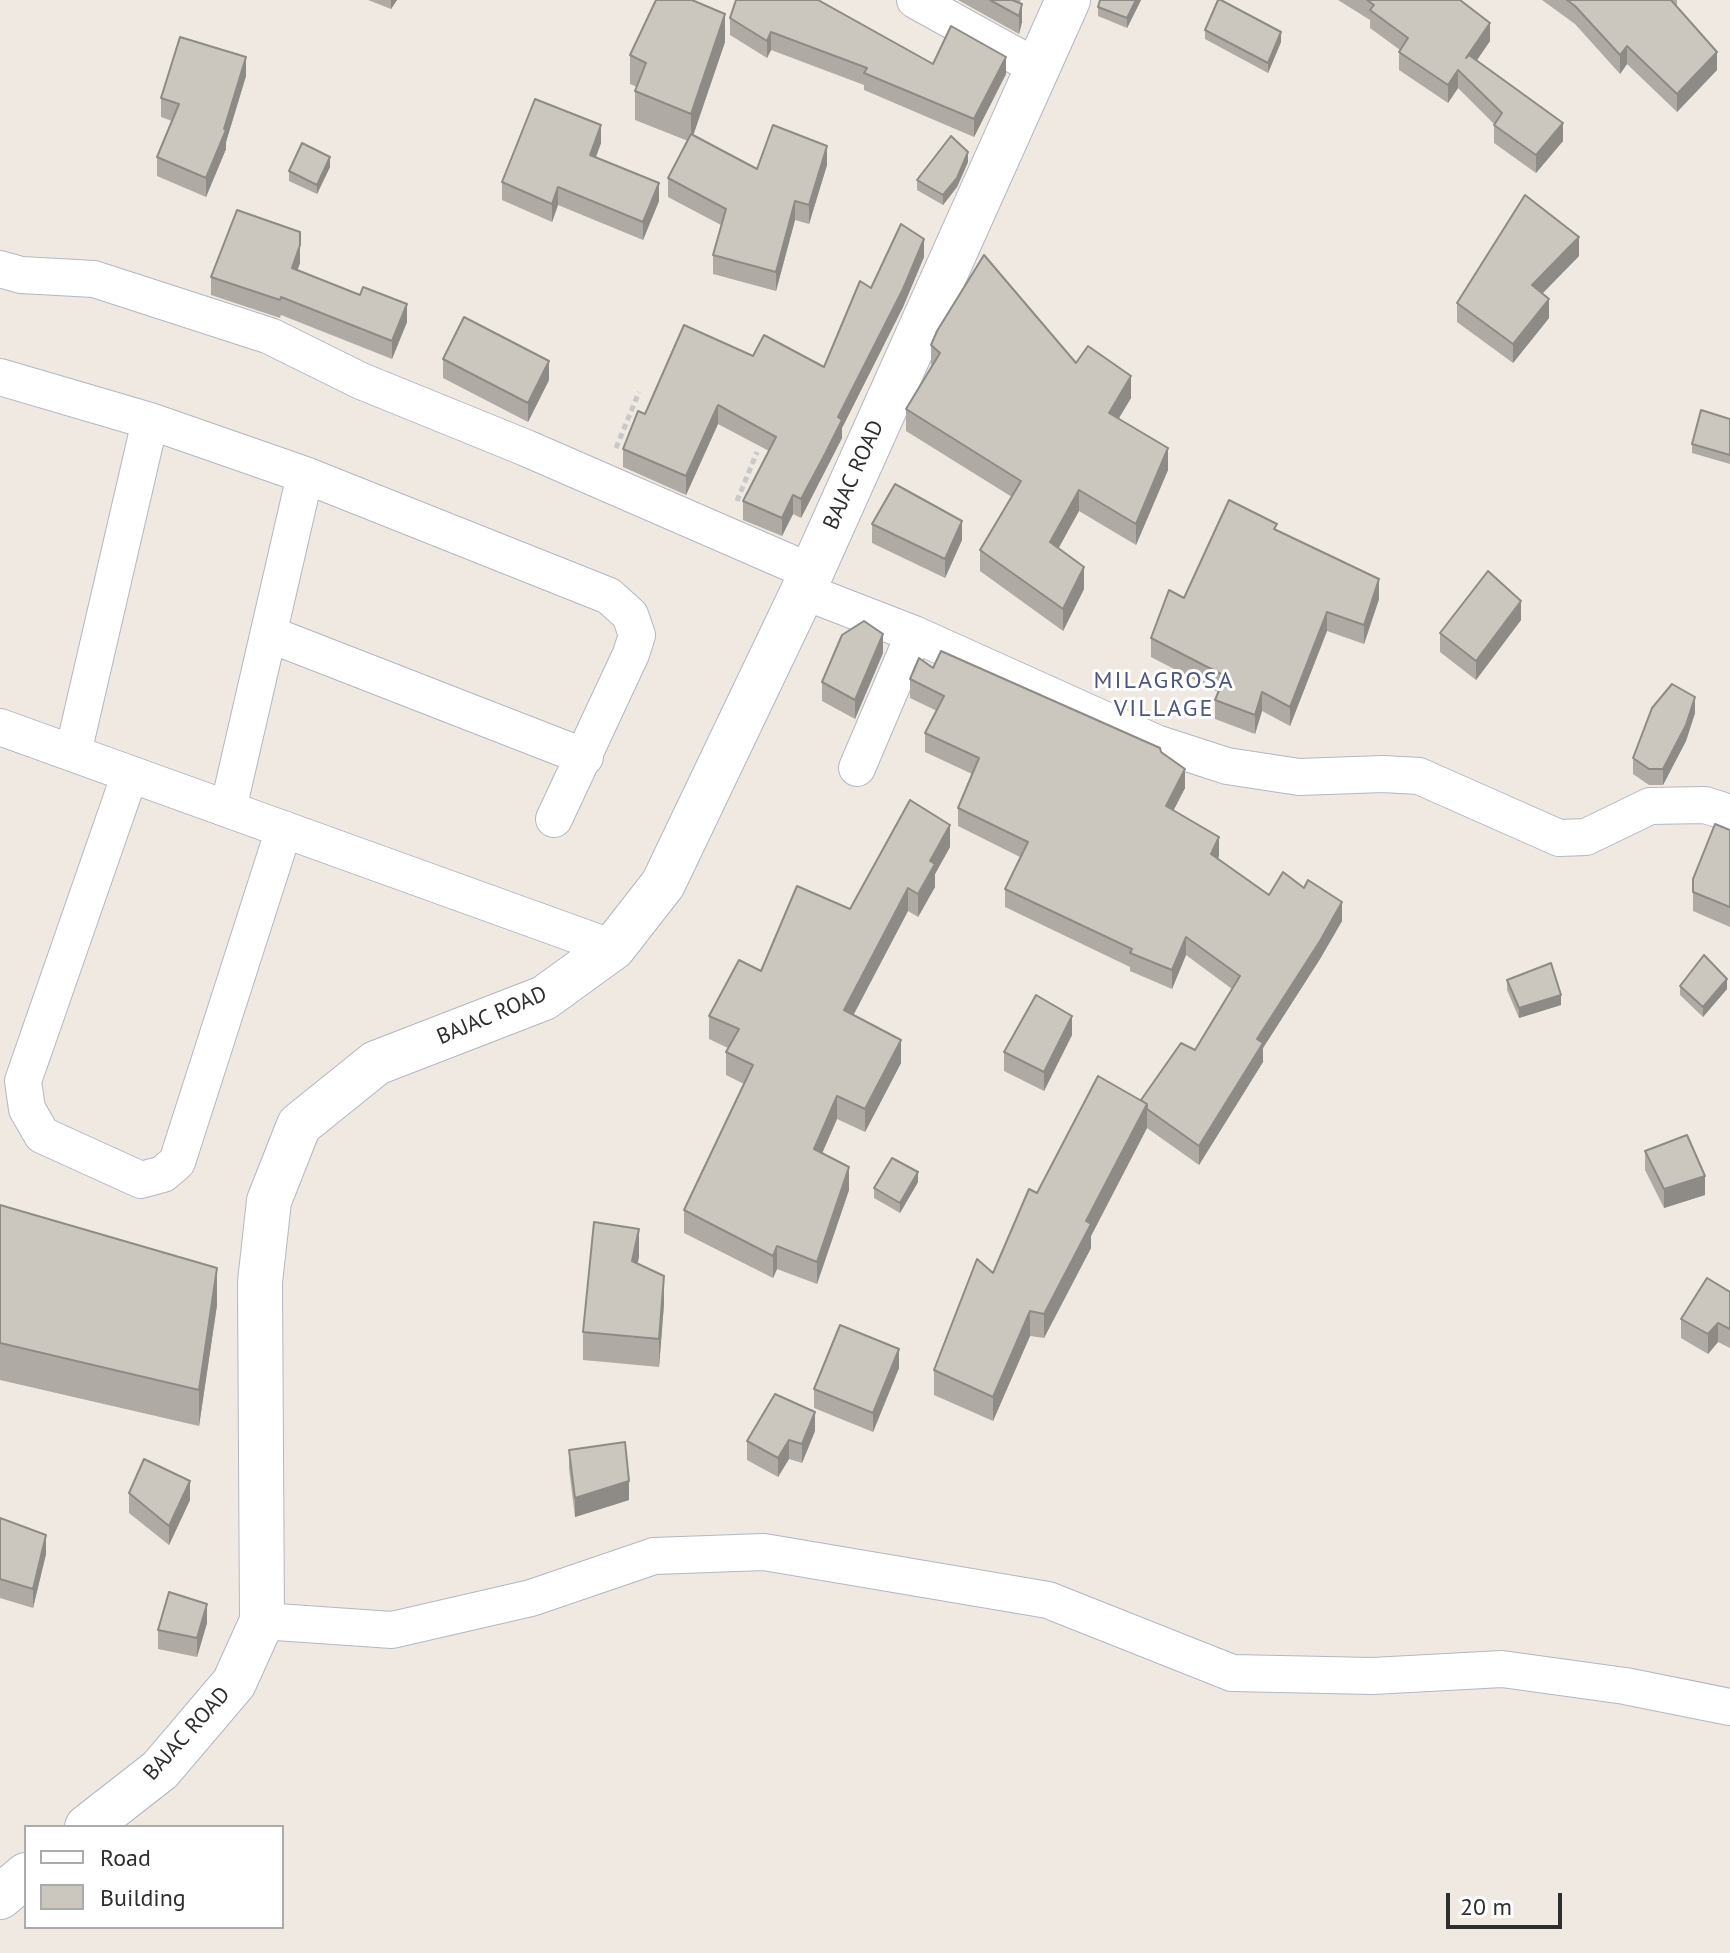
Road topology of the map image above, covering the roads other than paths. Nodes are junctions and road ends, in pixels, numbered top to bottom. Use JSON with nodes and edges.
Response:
{"nodes":[{"id":1,"x":915,"y":0,"type":"edge"},
{"id":2,"x":1068,"y":0,"type":"edge"},
{"id":3,"x":1038,"y":68,"type":"junction"},
{"id":4,"x":0,"y":269,"type":"edge"},
{"id":5,"x":0,"y":377,"type":"edge"},
{"id":6,"x":150,"y":421,"type":"junction"},
{"id":7,"x":305,"y":475,"type":"junction"},
{"id":8,"x":807,"y":581,"type":"junction"},
{"id":9,"x":269,"y":634,"type":"junction"},
{"id":10,"x":914,"y":634,"type":"junction"},
{"id":11,"x":0,"y":727,"type":"edge"},
{"id":12,"x":73,"y":753,"type":"junction"},
{"id":13,"x":585,"y":757,"type":"junction"},
{"id":14,"x":857,"y":768,"type":"dead end"},
{"id":15,"x":130,"y":774,"type":"junction"},
{"id":16,"x":228,"y":809,"type":"junction"},
{"id":17,"x":1730,"y":813,"type":"edge"},
{"id":18,"x":554,"y":819,"type":"dead end"},
{"id":19,"x":284,"y":829,"type":"junction"},
{"id":20,"x":613,"y":948,"type":"junction"},
{"id":21,"x":262,"y":1621,"type":"junction"},
{"id":22,"x":1730,"y":1707,"type":"edge"},
{"id":23,"x":90,"y":1825,"type":"edge"},
{"id":24,"x":24,"y":1877,"type":"edge"},
{"id":25,"x":0,"y":1897,"type":"edge"}],
"edges":[{"from":1,"to":3,"type":"street"},
{"from":2,"to":3,"type":"street","name":"BAJAC ROAD"},
{"from":3,"to":8,"type":"street","name":"BAJAC ROAD"},
{"from":4,"to":8,"type":"street"},
{"from":5,"to":6,"type":"street"},
{"from":6,"to":7,"type":"street"},
{"from":6,"to":12,"type":"street"},
{"from":7,"to":9,"type":"street"},
{"from":7,"to":13,"type":"street"},
{"from":8,"to":10,"type":"street"},
{"from":8,"to":20,"type":"street","name":"BAJAC ROAD"},
{"from":9,"to":13,"type":"street"},
{"from":9,"to":16,"type":"street"},
{"from":10,"to":14,"type":"street"},
{"from":10,"to":17,"type":"street"},
{"from":11,"to":12,"type":"street"},
{"from":12,"to":15,"type":"street"},
{"from":13,"to":18,"type":"street"},
{"from":15,"to":16,"type":"street"},
{"from":15,"to":19,"type":"street"},
{"from":16,"to":19,"type":"street"},
{"from":19,"to":20,"type":"street"},
{"from":20,"to":21,"type":"street","name":"BAJAC ROAD"},
{"from":21,"to":22,"type":"street"},
{"from":21,"to":23,"type":"street","name":"BAJAC ROAD"},
{"from":24,"to":25,"type":"street"}]}
